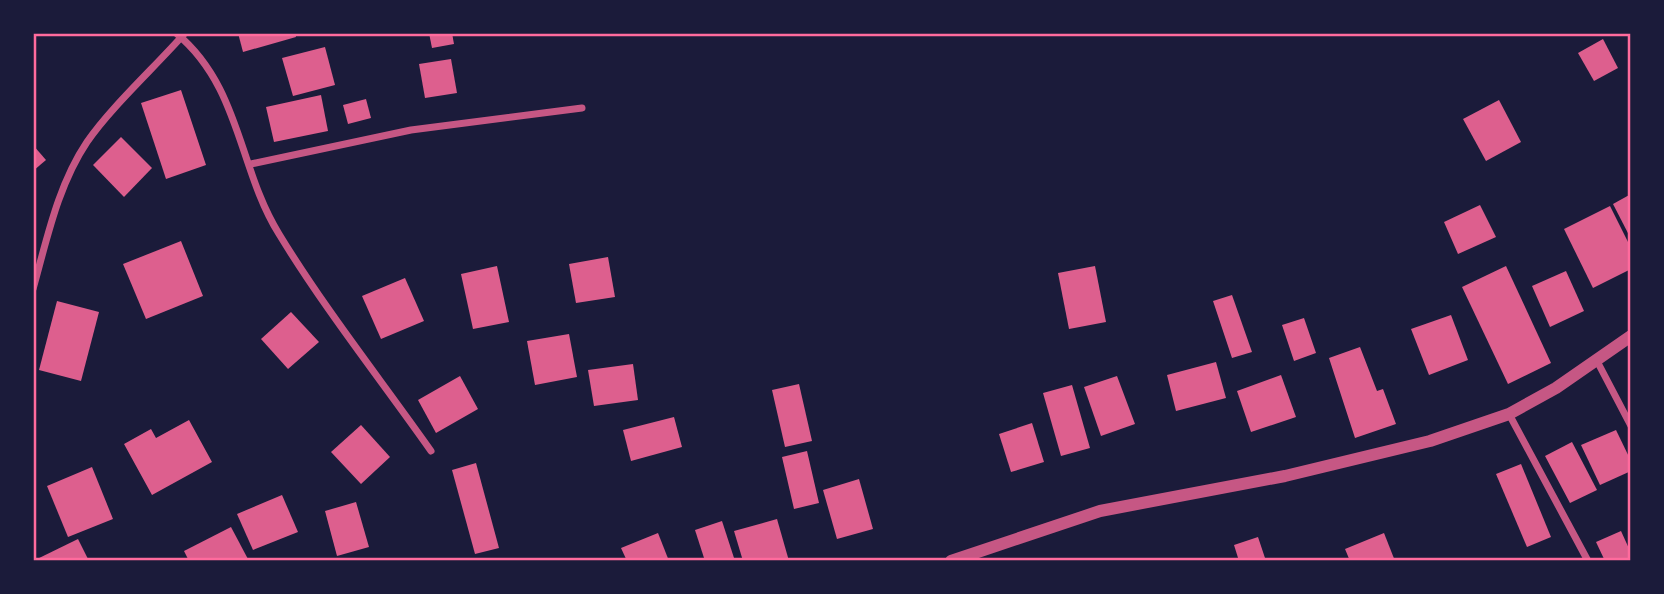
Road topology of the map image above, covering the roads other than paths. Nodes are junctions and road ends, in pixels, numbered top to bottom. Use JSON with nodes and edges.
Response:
{"nodes":[{"id":1,"x":181,"y":35,"type":"edge"},
{"id":2,"x":582,"y":108,"type":"dead end"},
{"id":3,"x":251,"y":164,"type":"junction"},
{"id":4,"x":33,"y":289,"type":"edge"},
{"id":5,"x":1631,"y":336,"type":"edge"},
{"id":6,"x":1597,"y":361,"type":"junction"},
{"id":7,"x":1509,"y":414,"type":"junction"},
{"id":8,"x":1631,"y":426,"type":"edge"},
{"id":9,"x":431,"y":451,"type":"dead end"},
{"id":10,"x":951,"y":561,"type":"edge"},
{"id":11,"x":1588,"y":561,"type":"edge"}],
"edges":[{"from":1,"to":3,"type":"street"},
{"from":1,"to":4,"type":"street"},
{"from":2,"to":3,"type":"street"},
{"from":3,"to":9,"type":"street"},
{"from":5,"to":6,"type":"street"},
{"from":6,"to":7,"type":"street"},
{"from":6,"to":8,"type":"street"},
{"from":7,"to":10,"type":"street"},
{"from":7,"to":11,"type":"street"}]}
